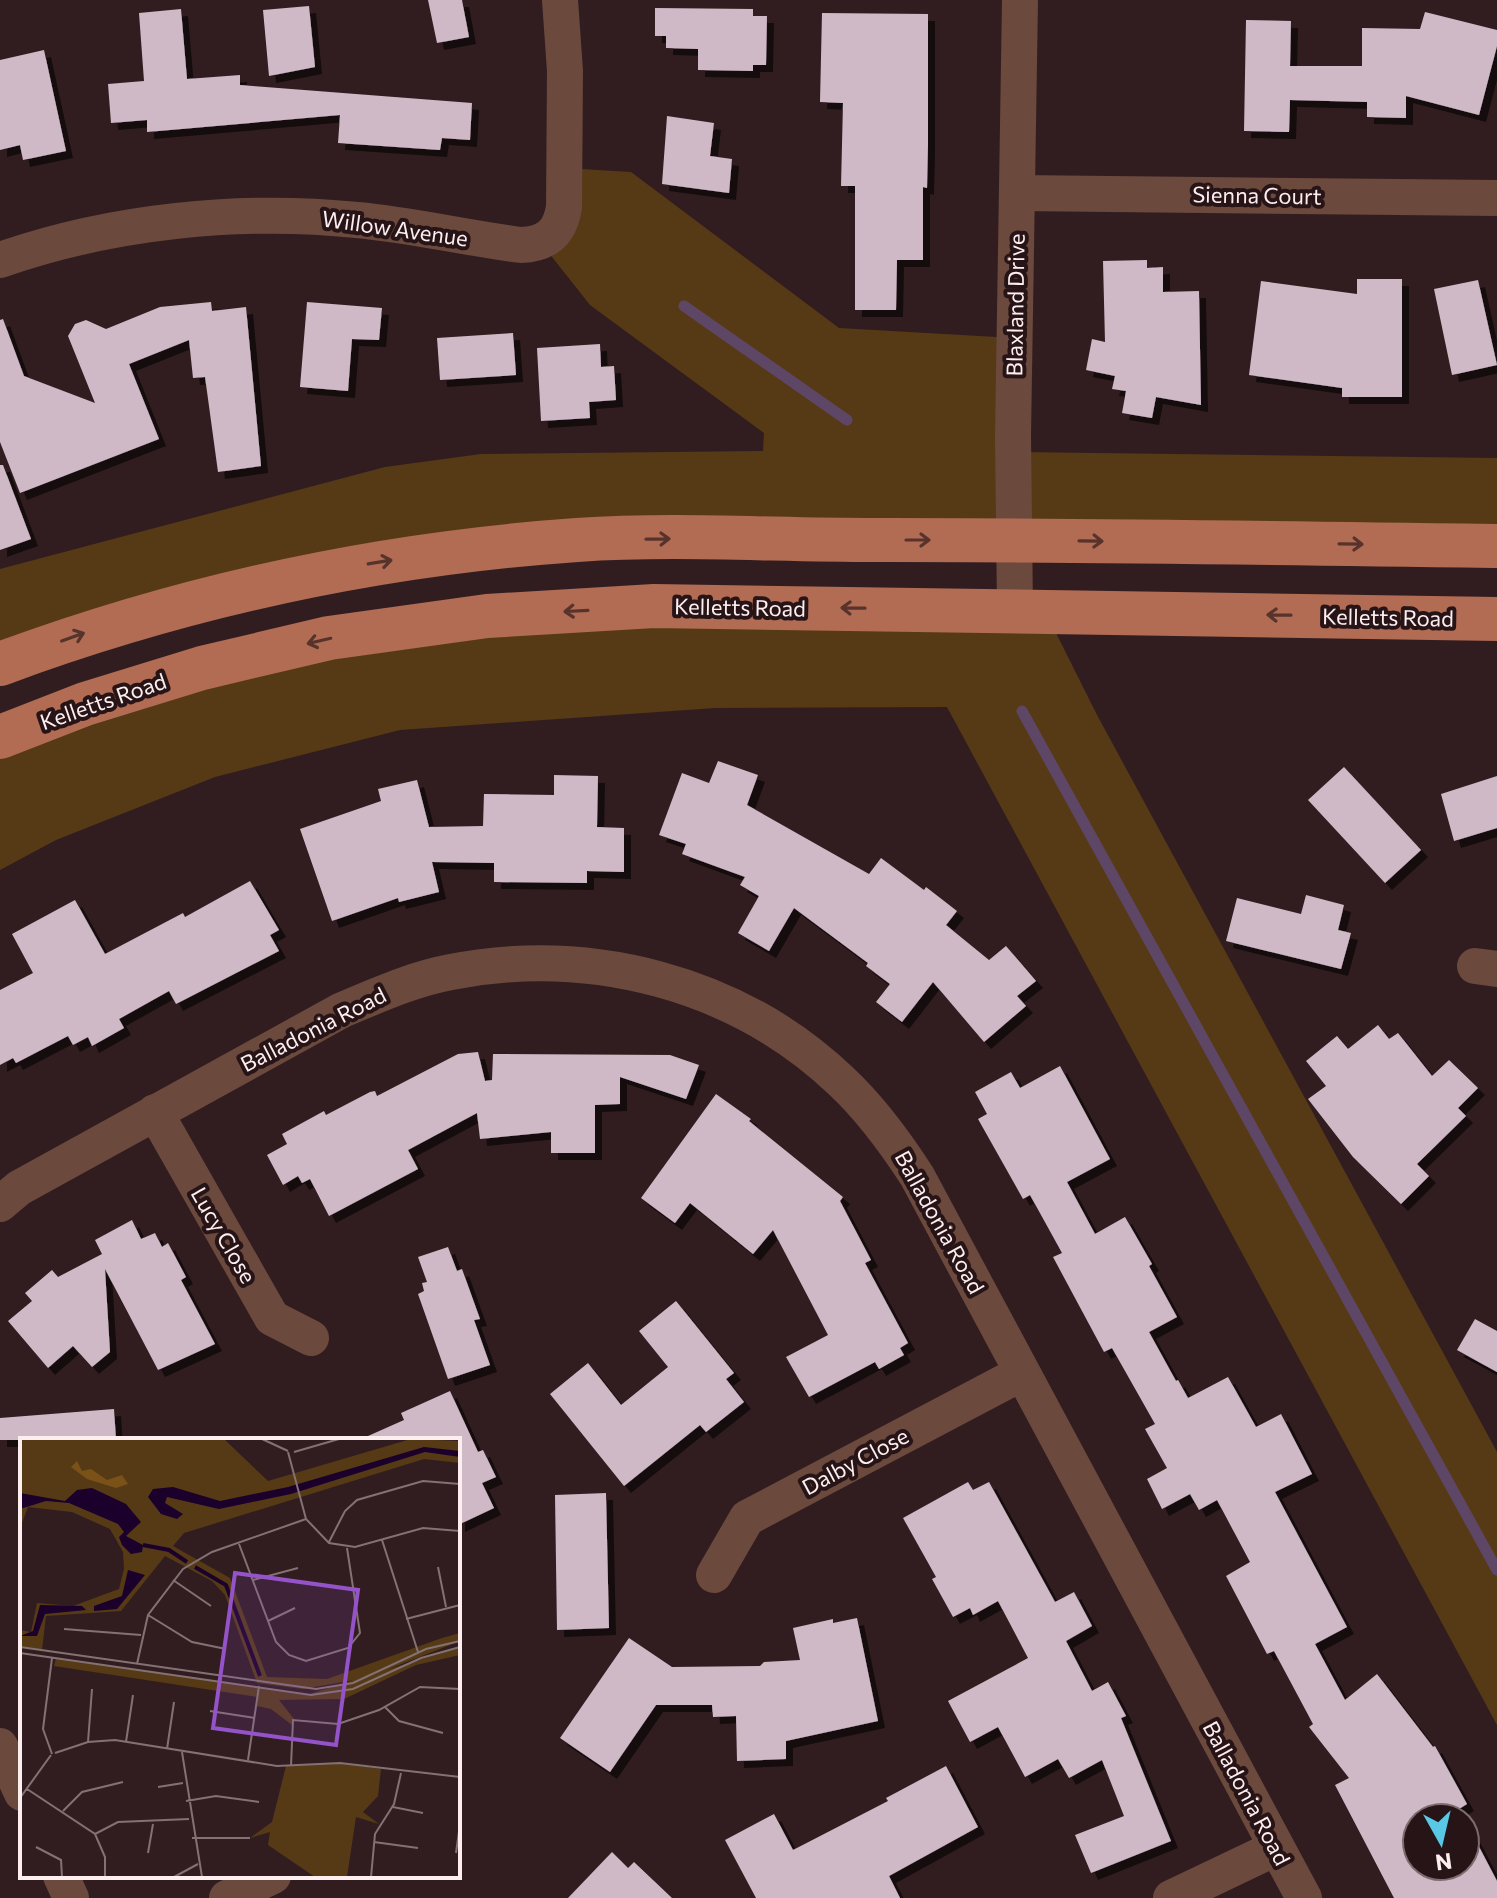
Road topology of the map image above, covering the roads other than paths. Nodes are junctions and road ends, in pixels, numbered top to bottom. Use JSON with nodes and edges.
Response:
{"nodes":[{"id":1,"x":560,"y":0,"type":"edge"},
{"id":2,"x":1020,"y":0,"type":"edge"},
{"id":3,"x":1018,"y":193,"type":"junction"},
{"id":4,"x":1497,"y":198,"type":"edge"},
{"id":5,"x":0,"y":260,"type":"edge"},
{"id":6,"x":1013,"y":540,"type":"junction"},
{"id":7,"x":1497,"y":546,"type":"edge"},
{"id":8,"x":1015,"y":610,"type":"junction"},
{"id":9,"x":1497,"y":619,"type":"edge"},
{"id":10,"x":0,"y":664,"type":"edge"},
{"id":11,"x":0,"y":737,"type":"edge"},
{"id":12,"x":155,"y":1112,"type":"junction"},
{"id":13,"x":0,"y":1204,"type":"edge"},
{"id":14,"x":311,"y":1338,"type":"dead end"},
{"id":15,"x":1022,"y":1373,"type":"junction"},
{"id":16,"x":714,"y":1575,"type":"dead end"},
{"id":17,"x":0,"y":1746,"type":"edge"},
{"id":18,"x":20,"y":1789,"type":"edge"},
{"id":19,"x":1276,"y":1848,"type":"junction"},
{"id":20,"x":62,"y":1878,"type":"edge"},
{"id":21,"x":269,"y":1878,"type":"edge"},
{"id":22,"x":71,"y":1898,"type":"edge"},
{"id":23,"x":227,"y":1898,"type":"edge"},
{"id":24,"x":1171,"y":1898,"type":"edge"},
{"id":25,"x":1304,"y":1898,"type":"edge"}],
"edges":[{"from":1,"to":5,"type":"street","name":"Willow Avenue"},
{"from":2,"to":3,"type":"street","name":"Blaxland Drive"},
{"from":3,"to":4,"type":"street","name":"Sienna Court"},
{"from":3,"to":6,"type":"street","name":"Blaxland Drive"},
{"from":6,"to":7,"type":"main road","one_way":true},
{"from":6,"to":8,"type":"street","name":"Blaxland Drive"},
{"from":10,"to":6,"type":"main road","one_way":true},
{"from":9,"to":8,"type":"main road","name":"Kelletts Road","one_way":true},
{"from":8,"to":11,"type":"main road","name":"Kelletts Road","one_way":true},
{"from":12,"to":13,"type":"street","name":"Balladonia Road"},
{"from":12,"to":14,"type":"street","name":"Lucy Close"},
{"from":12,"to":15,"type":"street","name":"Balladonia Road"},
{"from":15,"to":16,"type":"street","name":"Dalby Close"},
{"from":15,"to":19,"type":"street","name":"Balladonia Road"},
{"from":17,"to":18,"type":"street"},
{"from":19,"to":24,"type":"street"},
{"from":19,"to":25,"type":"street","name":"Balladonia Road"},
{"from":20,"to":22,"type":"street"},
{"from":21,"to":23,"type":"street"}]}
